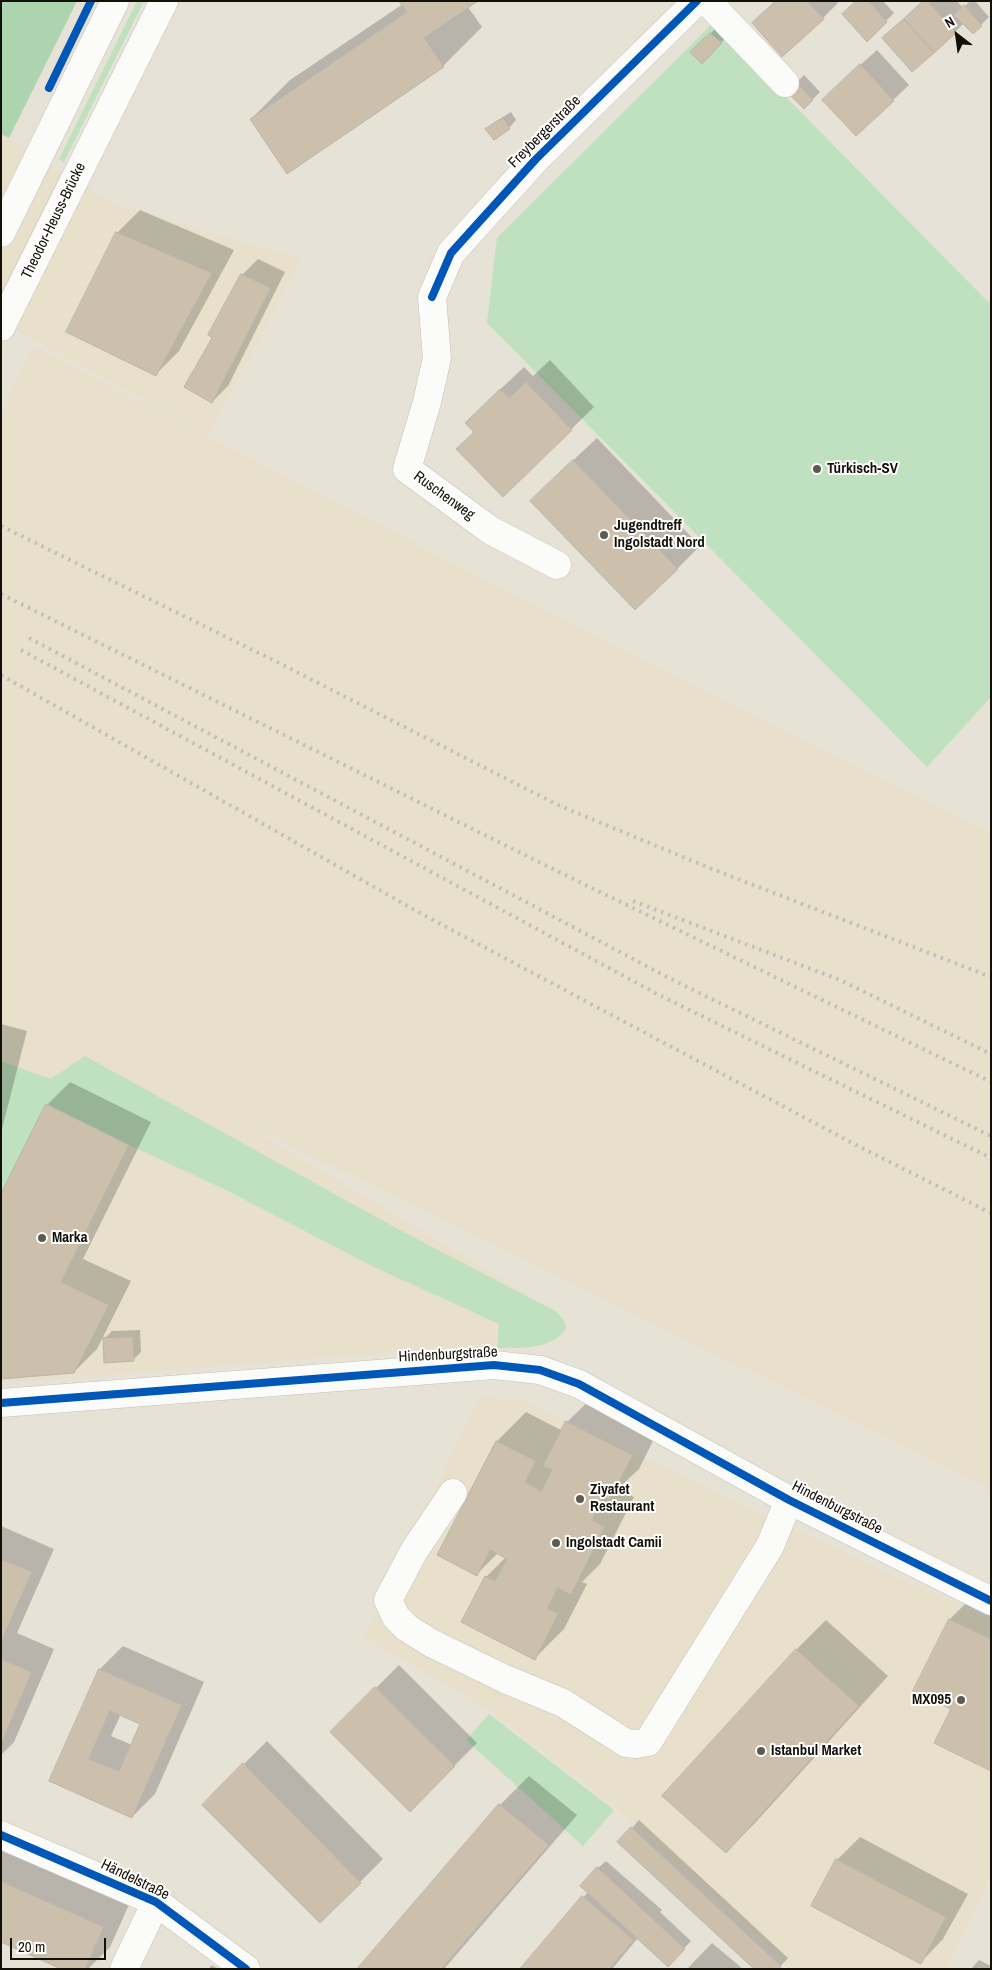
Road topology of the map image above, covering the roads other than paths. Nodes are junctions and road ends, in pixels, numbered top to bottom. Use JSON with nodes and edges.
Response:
{"nodes":[{"id":1,"x":115,"y":1,"type":"edge"},
{"id":2,"x":164,"y":1,"type":"edge"},
{"id":3,"x":697,"y":1,"type":"edge"},
{"id":4,"x":707,"y":1,"type":"edge"},
{"id":5,"x":785,"y":83,"type":"dead end"},
{"id":6,"x":1,"y":233,"type":"edge"},
{"id":7,"x":432,"y":297,"type":"joint"},
{"id":8,"x":1,"y":327,"type":"edge"},
{"id":9,"x":556,"y":565,"type":"dead end"},
{"id":10,"x":1,"y":1403,"type":"edge"},
{"id":11,"x":453,"y":1493,"type":"dead end"},
{"id":12,"x":789,"y":1500,"type":"junction"},
{"id":13,"x":991,"y":1601,"type":"edge"},
{"id":14,"x":1,"y":1835,"type":"edge"},
{"id":15,"x":156,"y":1902,"type":"junction"},
{"id":16,"x":124,"y":1969,"type":"edge"},
{"id":17,"x":246,"y":1969,"type":"edge"}],
"edges":[{"from":1,"to":6,"type":"street"},
{"from":2,"to":8,"type":"street","name":"Theodor-Heuss-Brücke"},
{"from":3,"to":7,"type":"street","name":"Freybergerstraße"},
{"from":4,"to":5,"type":"street"},
{"from":7,"to":9,"type":"street","name":"Ruschenweg"},
{"from":10,"to":12,"type":"street","name":"Hindenburgstraße"},
{"from":11,"to":12,"type":"street"},
{"from":12,"to":13,"type":"street","name":"Hindenburgstraße"},
{"from":14,"to":15,"type":"street","name":"Händelstraße"},
{"from":15,"to":16,"type":"street"},
{"from":15,"to":17,"type":"street","name":"Händelstraße"}]}
